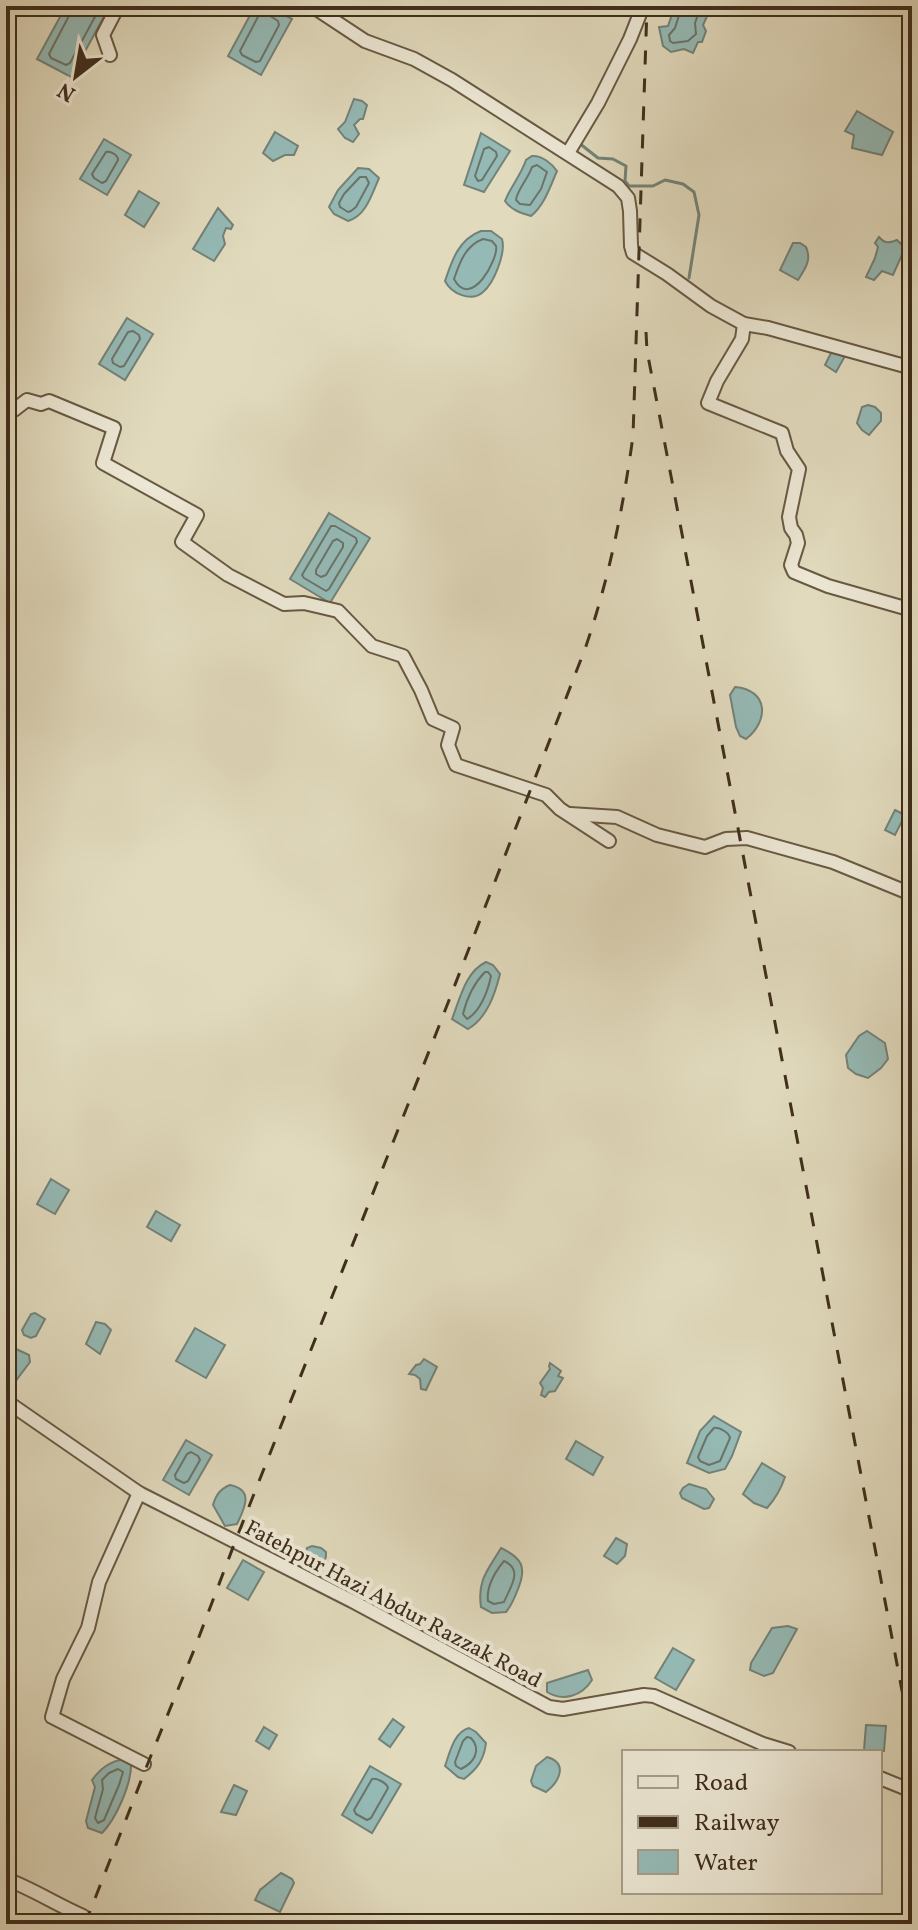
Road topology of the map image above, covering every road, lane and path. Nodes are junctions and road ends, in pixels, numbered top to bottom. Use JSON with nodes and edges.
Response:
{"nodes":[{"id":1,"x":118,"y":6,"type":"edge"},
{"id":2,"x":312,"y":6,"type":"edge"},
{"id":3,"x":643,"y":6,"type":"edge"},
{"id":4,"x":110,"y":55,"type":"dead end"},
{"id":5,"x":568,"y":153,"type":"junction"},
{"id":6,"x":744,"y":324,"type":"junction"},
{"id":7,"x":912,"y":368,"type":"edge"},
{"id":8,"x":6,"y":407,"type":"edge"},
{"id":9,"x":912,"y":610,"type":"edge"},
{"id":10,"x":567,"y":814,"type":"junction"},
{"id":11,"x":609,"y":841,"type":"dead end"},
{"id":12,"x":912,"y":897,"type":"edge"},
{"id":13,"x":6,"y":1401,"type":"edge"},
{"id":14,"x":139,"y":1493,"type":"junction"},
{"id":15,"x":782,"y":1750,"type":"edge"},
{"id":16,"x":144,"y":1764,"type":"dead end"},
{"id":17,"x":882,"y":1779,"type":"edge"},
{"id":18,"x":912,"y":1791,"type":"edge"},
{"id":19,"x":6,"y":1879,"type":"edge"},
{"id":20,"x":83,"y":1916,"type":"dead end"}],
"edges":[{"from":1,"to":4,"type":"street"},
{"from":2,"to":5,"type":"street"},
{"from":3,"to":5,"type":"street"},
{"from":5,"to":6,"type":"street"},
{"from":6,"to":7,"type":"street"},
{"from":6,"to":9,"type":"street"},
{"from":8,"to":10,"type":"street"},
{"from":10,"to":11,"type":"street"},
{"from":10,"to":12,"type":"street"},
{"from":13,"to":14,"type":"street","name":"Fatehpur Hazi Abdur Razzak Road"},
{"from":14,"to":15,"type":"street","name":"Fatehpur Hazi Abdur Razzak Road"},
{"from":14,"to":16,"type":"street"},
{"from":17,"to":18,"type":"street"},
{"from":19,"to":20,"type":"street"}]}
